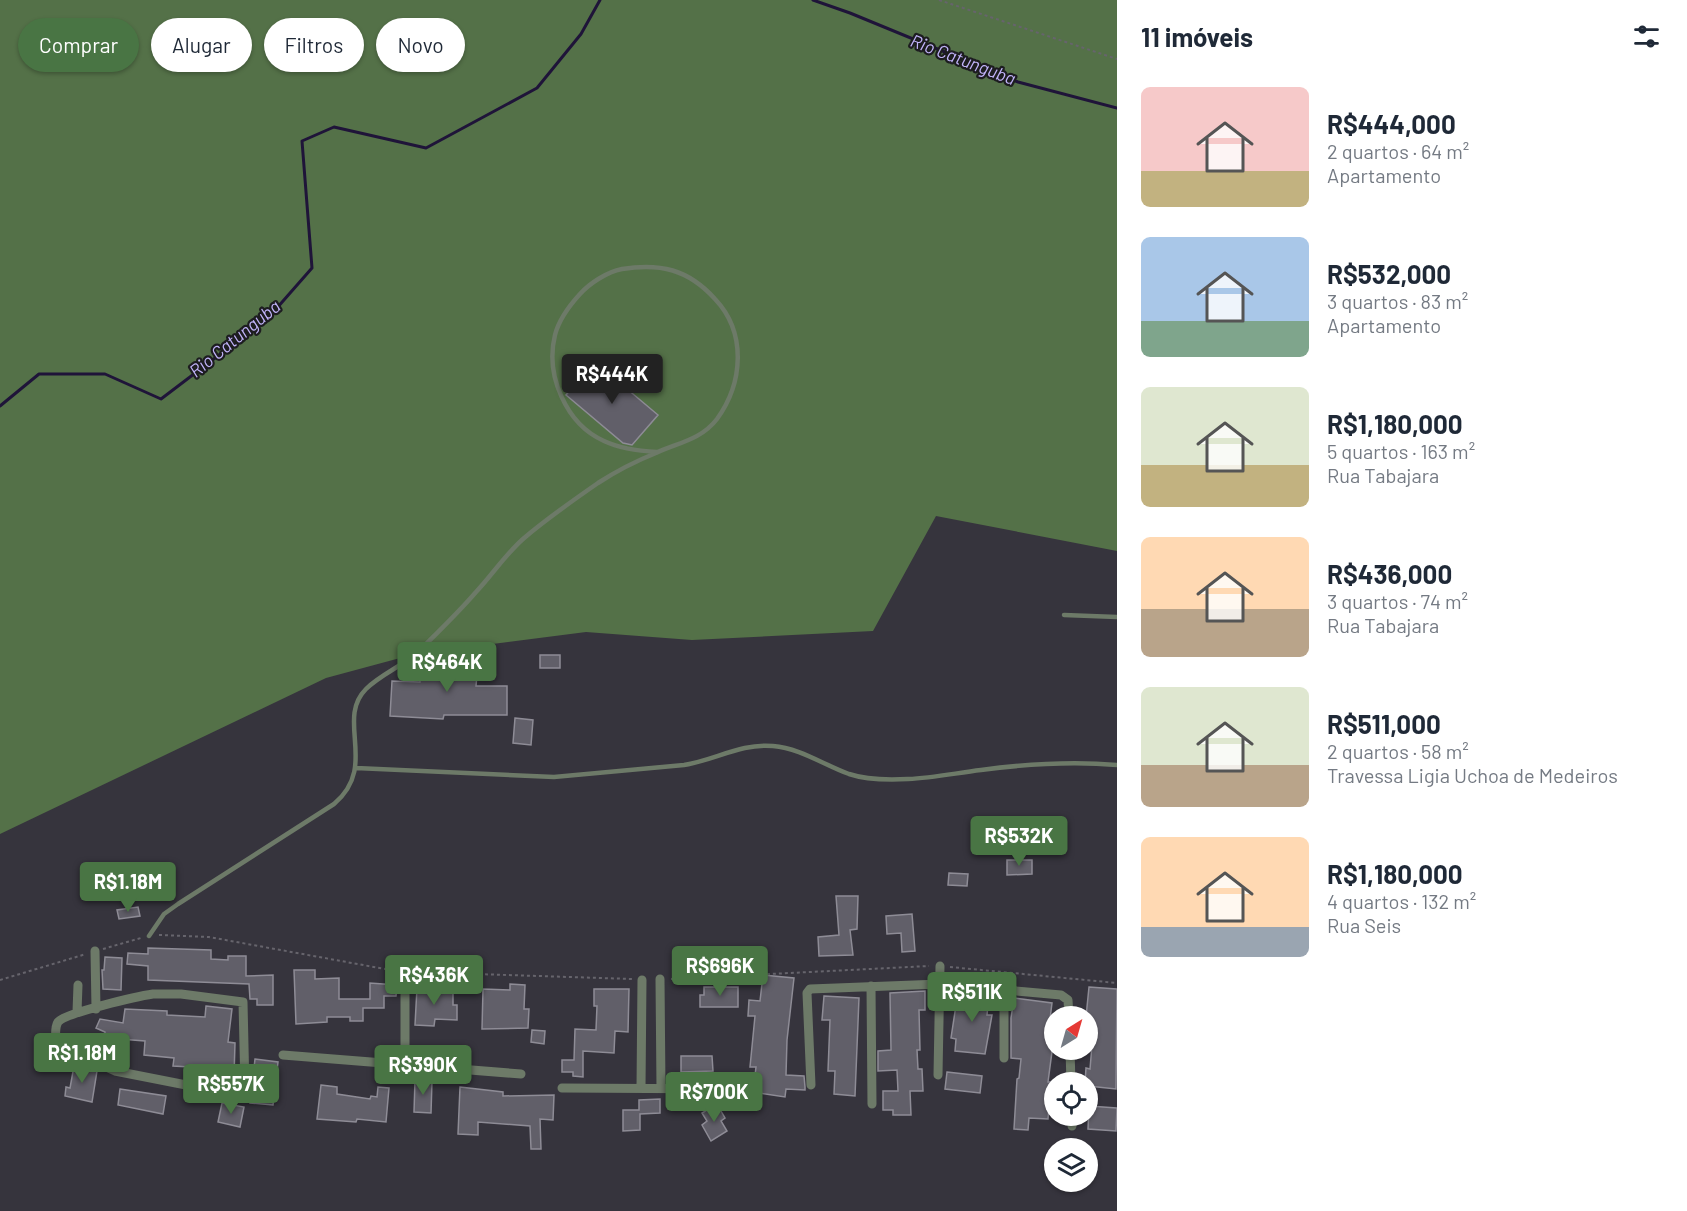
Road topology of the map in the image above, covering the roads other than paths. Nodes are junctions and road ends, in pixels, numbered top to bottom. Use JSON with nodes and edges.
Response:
{"nodes":[{"id":1,"x":657,"y":452,"type":"junction"},
{"id":2,"x":1064,"y":615,"type":"dead end"},
{"id":3,"x":1117,"y":617,"type":"edge"},
{"id":4,"x":1117,"y":765,"type":"edge"},
{"id":5,"x":356,"y":768,"type":"junction"},
{"id":6,"x":149,"y":936,"type":"road end"},
{"id":7,"x":95,"y":951,"type":"road end"},
{"id":8,"x":940,"y":966,"type":"road end"},
{"id":9,"x":405,"y":972,"type":"road end"},
{"id":10,"x":660,"y":979,"type":"road end"},
{"id":11,"x":642,"y":980,"type":"road end"},
{"id":12,"x":940,"y":984,"type":"junction"},
{"id":13,"x":78,"y":985,"type":"dead end"},
{"id":14,"x":871,"y":986,"type":"junction"},
{"id":15,"x":1004,"y":990,"type":"junction"},
{"id":16,"x":1068,"y":1006,"type":"edge"},
{"id":17,"x":96,"y":1009,"type":"junction"},
{"id":18,"x":77,"y":1012,"type":"junction"},
{"id":19,"x":283,"y":1054,"type":"dead end"},
{"id":20,"x":1004,"y":1058,"type":"dead end"},
{"id":21,"x":405,"y":1064,"type":"junction"},
{"id":22,"x":521,"y":1074,"type":"dead end"},
{"id":23,"x":938,"y":1075,"type":"dead end"},
{"id":24,"x":811,"y":1085,"type":"dead end"},
{"id":25,"x":562,"y":1088,"type":"dead end"},
{"id":26,"x":641,"y":1088,"type":"junction"},
{"id":27,"x":661,"y":1088,"type":"junction"},
{"id":28,"x":735,"y":1089,"type":"dead end"},
{"id":29,"x":872,"y":1104,"type":"dead end"}],
"edges":[{"from":1,"to":1,"type":"lane"},
{"from":1,"to":5,"type":"lane"},
{"from":2,"to":3,"type":"lane"},
{"from":4,"to":5,"type":"lane"},
{"from":5,"to":6,"type":"lane"},
{"from":7,"to":17,"type":"street"},
{"from":8,"to":12,"type":"street"},
{"from":9,"to":21,"type":"street"},
{"from":10,"to":27,"type":"street"},
{"from":11,"to":26,"type":"street"},
{"from":12,"to":14,"type":"street"},
{"from":12,"to":15,"type":"street"},
{"from":12,"to":23,"type":"street"},
{"from":13,"to":18,"type":"street"},
{"from":14,"to":24,"type":"street"},
{"from":14,"to":29,"type":"street"},
{"from":15,"to":16,"type":"street"},
{"from":15,"to":20,"type":"street"},
{"from":17,"to":18,"type":"street"},
{"from":17,"to":18,"type":"street"},
{"from":19,"to":21,"type":"street"},
{"from":21,"to":22,"type":"street"},
{"from":25,"to":26,"type":"street"},
{"from":26,"to":27,"type":"street"},
{"from":27,"to":28,"type":"street"}]}
